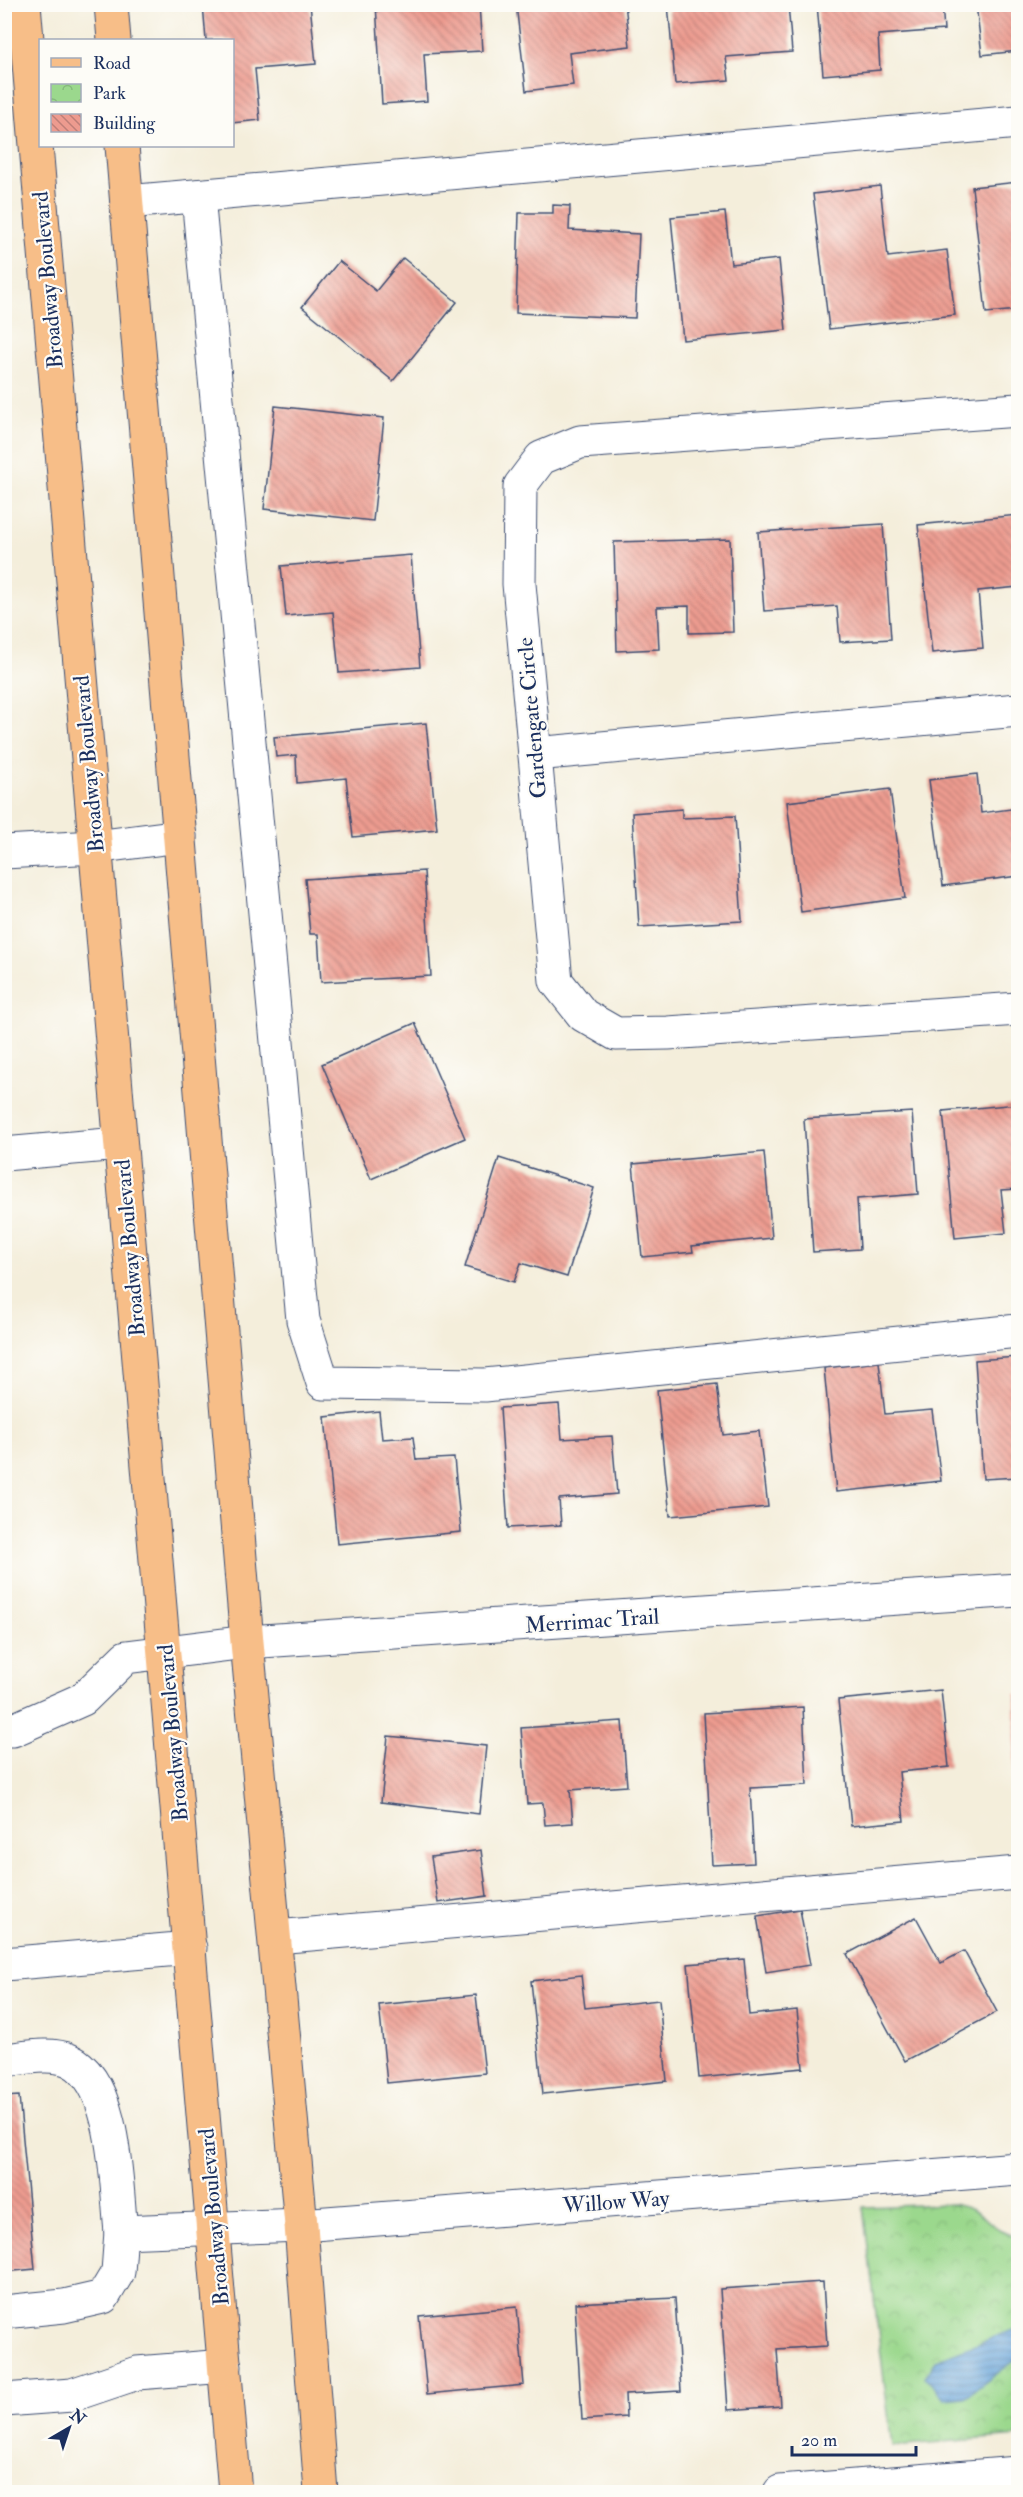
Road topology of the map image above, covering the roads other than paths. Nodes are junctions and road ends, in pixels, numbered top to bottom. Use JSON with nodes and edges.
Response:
{"nodes":[{"id":1,"x":24,"y":4,"type":"edge"},
{"id":2,"x":111,"y":4,"type":"edge"},
{"id":3,"x":114,"y":39,"type":"edge"},
{"id":4,"x":1018,"y":122,"type":"edge"},
{"id":5,"x":122,"y":147,"type":"edge"},
{"id":6,"x":198,"y":196,"type":"junction"},
{"id":7,"x":127,"y":202,"type":"junction"},
{"id":8,"x":1018,"y":410,"type":"edge"},
{"id":9,"x":1018,"y":710,"type":"edge"},
{"id":10,"x":535,"y":754,"type":"junction"},
{"id":11,"x":180,"y":837,"type":"junction"},
{"id":12,"x":95,"y":847,"type":"junction"},
{"id":13,"x":4,"y":852,"type":"edge"},
{"id":14,"x":1018,"y":1009,"type":"edge"},
{"id":15,"x":119,"y":1144,"type":"junction"},
{"id":16,"x":4,"y":1154,"type":"edge"},
{"id":17,"x":1018,"y":1331,"type":"edge"},
{"id":18,"x":1018,"y":1590,"type":"edge"},
{"id":19,"x":248,"y":1642,"type":"junction"},
{"id":20,"x":165,"y":1651,"type":"junction"},
{"id":21,"x":4,"y":1730,"type":"edge"},
{"id":22,"x":1018,"y":1873,"type":"edge"},
{"id":23,"x":276,"y":1937,"type":"junction"},
{"id":24,"x":190,"y":1948,"type":"junction"},
{"id":25,"x":4,"y":1964,"type":"edge"},
{"id":26,"x":4,"y":2060,"type":"edge"},
{"id":27,"x":1018,"y":2169,"type":"edge"},
{"id":28,"x":301,"y":2225,"type":"junction"},
{"id":29,"x":214,"y":2228,"type":"junction"},
{"id":30,"x":121,"y":2232,"type":"junction"},
{"id":31,"x":4,"y":2312,"type":"edge"},
{"id":32,"x":225,"y":2366,"type":"junction"},
{"id":33,"x":4,"y":2400,"type":"edge"},
{"id":34,"x":1018,"y":2473,"type":"edge"},
{"id":35,"x":235,"y":2493,"type":"edge"},
{"id":36,"x":321,"y":2493,"type":"edge"},
{"id":37,"x":780,"y":2493,"type":"edge"}],
"edges":[{"from":1,"to":12,"type":"main road","name":"Broadway Boulevard"},
{"from":2,"to":3,"type":"main road"},
{"from":4,"to":6,"type":"street"},
{"from":5,"to":7,"type":"main road"},
{"from":6,"to":7,"type":"street"},
{"from":6,"to":17,"type":"street"},
{"from":7,"to":11,"type":"main road"},
{"from":8,"to":10,"type":"street","name":"Gardengate Circle"},
{"from":9,"to":10,"type":"street"},
{"from":10,"to":14,"type":"street","name":"Gardengate Circle"},
{"from":11,"to":12,"type":"street"},
{"from":11,"to":19,"type":"main road"},
{"from":12,"to":13,"type":"street"},
{"from":12,"to":15,"type":"main road","name":"Broadway Boulevard"},
{"from":15,"to":16,"type":"street"},
{"from":15,"to":20,"type":"main road","name":"Broadway Boulevard"},
{"from":18,"to":19,"type":"street","name":"Merrimac Trail"},
{"from":19,"to":20,"type":"street","name":"Merrimac Trail"},
{"from":19,"to":23,"type":"main road"},
{"from":20,"to":21,"type":"street","name":"Merrimac Trail"},
{"from":20,"to":24,"type":"main road","name":"Broadway Boulevard"},
{"from":22,"to":23,"type":"street"},
{"from":23,"to":28,"type":"main road"},
{"from":24,"to":25,"type":"street"},
{"from":24,"to":29,"type":"main road","name":"Broadway Boulevard"},
{"from":26,"to":30,"type":"street"},
{"from":27,"to":28,"type":"street","name":"Willow Way"},
{"from":28,"to":29,"type":"street","name":"Willow Way"},
{"from":28,"to":36,"type":"main road"},
{"from":29,"to":30,"type":"street","name":"Willow Way"},
{"from":29,"to":32,"type":"main road","name":"Broadway Boulevard"},
{"from":30,"to":31,"type":"street"},
{"from":32,"to":33,"type":"street"},
{"from":32,"to":35,"type":"main road","name":"Broadway Boulevard"},
{"from":34,"to":37,"type":"street"}]}
